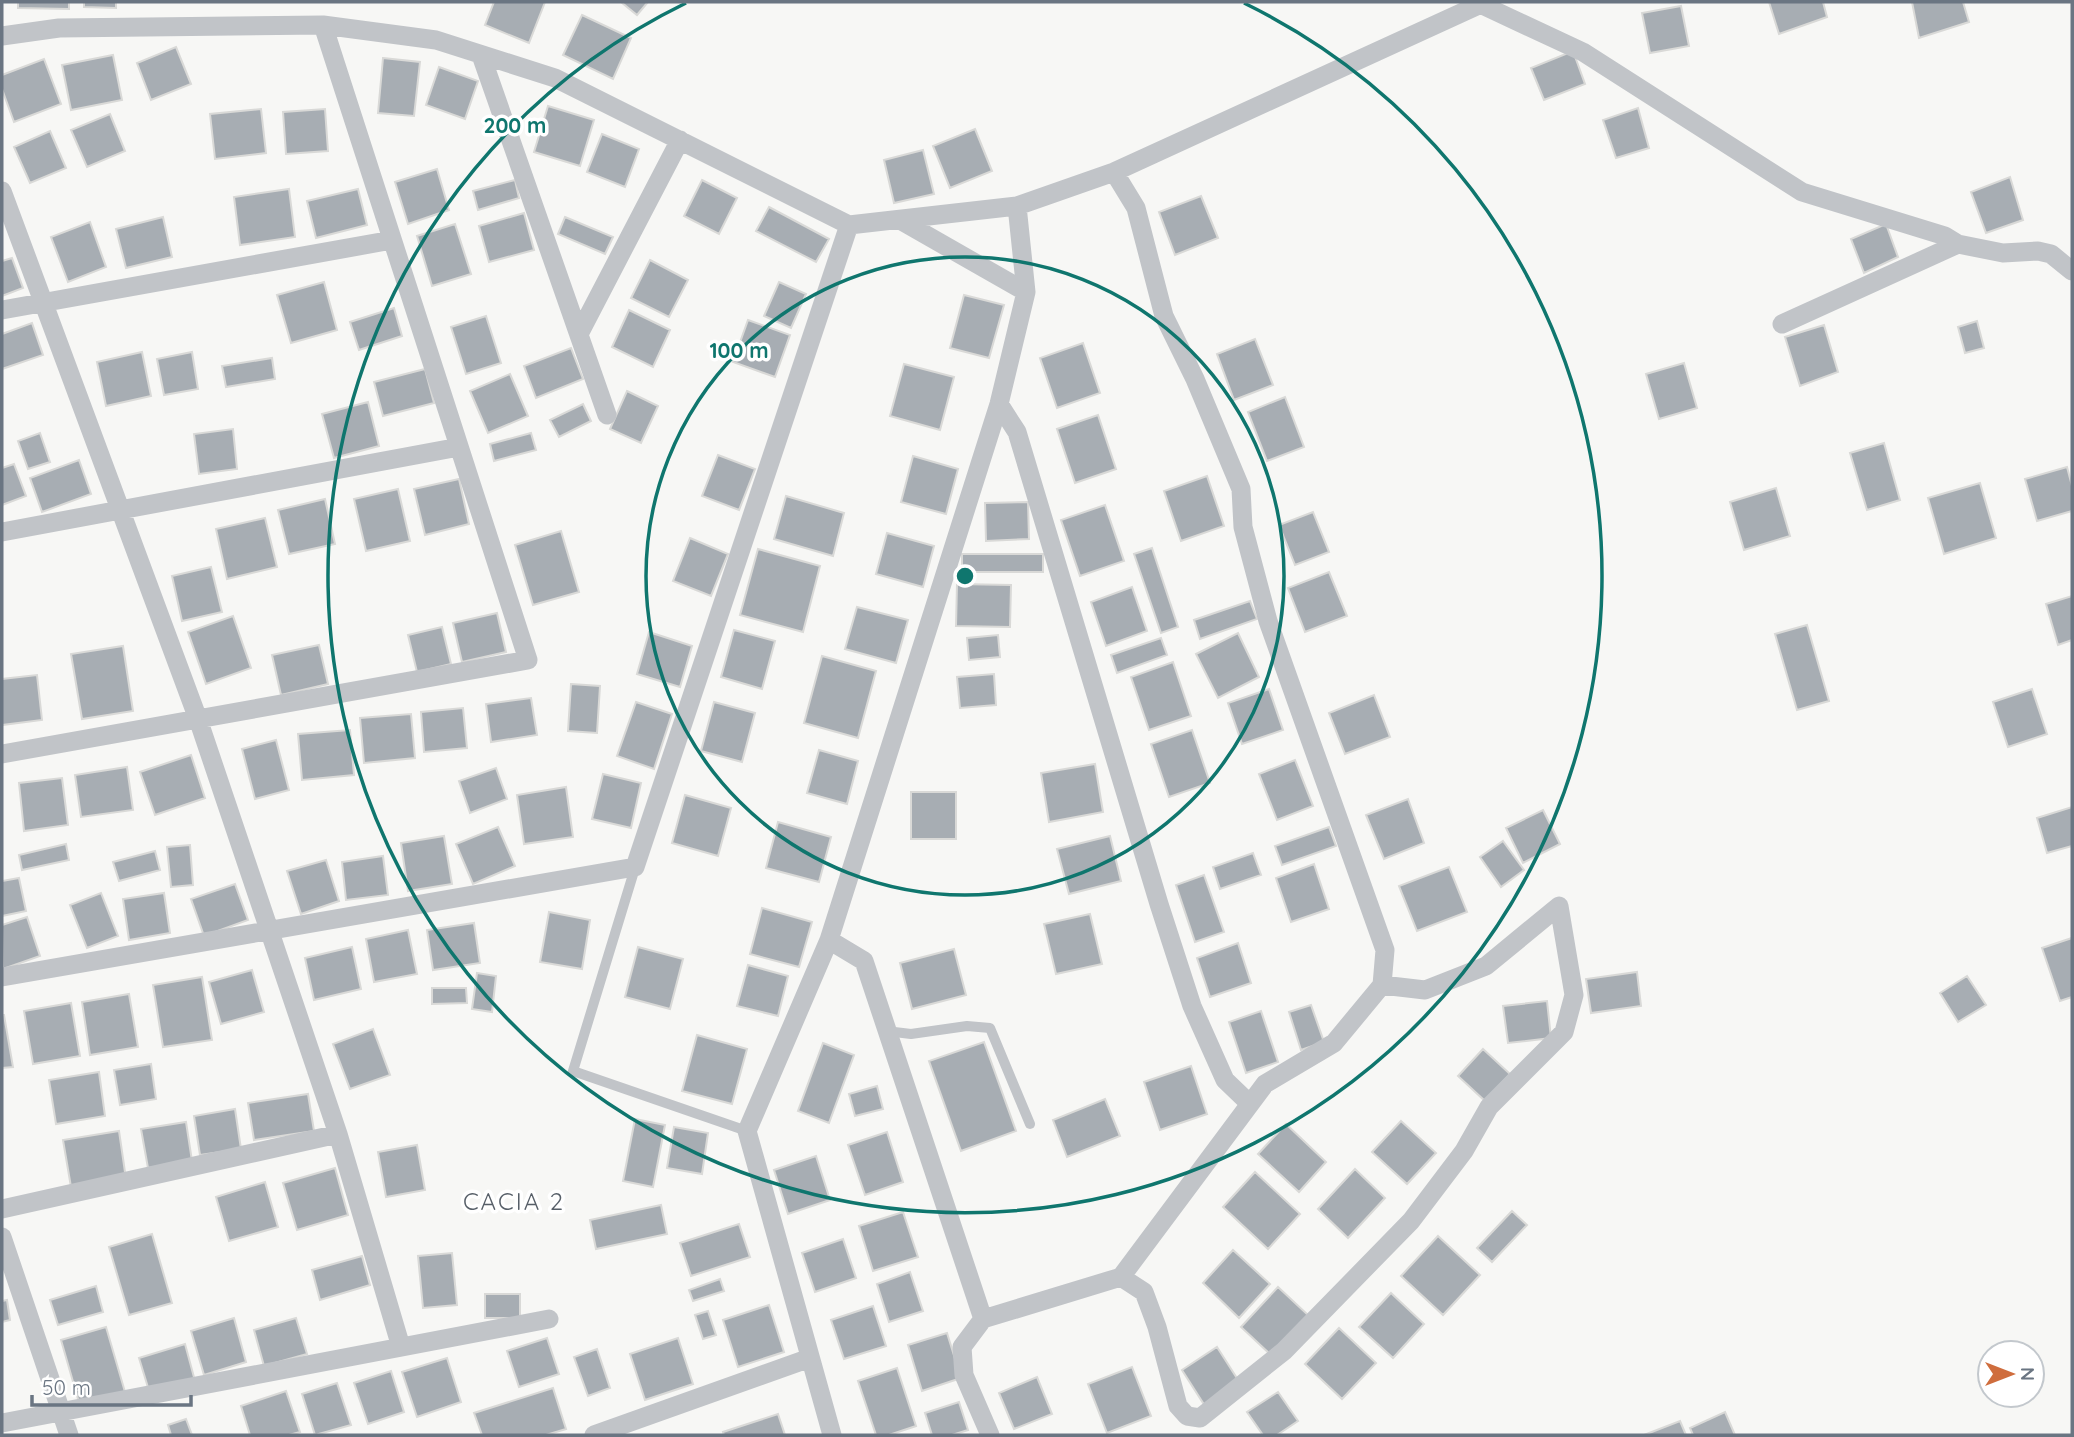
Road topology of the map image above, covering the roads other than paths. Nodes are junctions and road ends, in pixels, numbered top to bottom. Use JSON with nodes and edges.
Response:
{"nodes":[{"id":1,"x":1483,"y":3,"type":"edge"},
{"id":2,"x":323,"y":25,"type":"junction"},
{"id":3,"x":2,"y":36,"type":"edge"},
{"id":4,"x":481,"y":55,"type":"junction"},
{"id":5,"x":680,"y":141,"type":"junction"},
{"id":6,"x":1114,"y":172,"type":"junction"},
{"id":7,"x":2,"y":191,"type":"edge"},
{"id":8,"x":1017,"y":206,"type":"junction"},
{"id":9,"x":900,"y":220,"type":"junction"},
{"id":10,"x":849,"y":225,"type":"junction"},
{"id":11,"x":392,"y":240,"type":"junction"},
{"id":12,"x":1958,"y":244,"type":"junction"},
{"id":13,"x":2072,"y":271,"type":"edge"},
{"id":14,"x":1026,"y":292,"type":"junction"},
{"id":15,"x":43,"y":303,"type":"junction"},
{"id":16,"x":2,"y":310,"type":"edge"},
{"id":17,"x":1782,"y":324,"type":"dead end"},
{"id":18,"x":579,"y":334,"type":"junction"},
{"id":19,"x":999,"y":404,"type":"junction"},
{"id":20,"x":607,"y":415,"type":"dead end"},
{"id":21,"x":459,"y":447,"type":"junction"},
{"id":22,"x":120,"y":510,"type":"junction"},
{"id":23,"x":2,"y":532,"type":"edge"},
{"id":24,"x":198,"y":719,"type":"junction"},
{"id":25,"x":2,"y":754,"type":"edge"},
{"id":26,"x":635,"y":867,"type":"junction"},
{"id":27,"x":269,"y":929,"type":"junction"},
{"id":28,"x":829,"y":940,"type":"junction"},
{"id":29,"x":2,"y":977,"type":"edge"},
{"id":30,"x":1382,"y":985,"type":"junction"},
{"id":31,"x":886,"y":1031,"type":"junction"},
{"id":32,"x":1250,"y":1104,"type":"junction"},
{"id":33,"x":1030,"y":1124,"type":"dead end"},
{"id":34,"x":747,"y":1131,"type":"junction"},
{"id":35,"x":338,"y":1135,"type":"junction"},
{"id":36,"x":2,"y":1209,"type":"edge"},
{"id":37,"x":2,"y":1237,"type":"edge"},
{"id":38,"x":1121,"y":1277,"type":"junction"},
{"id":39,"x":549,"y":1319,"type":"dead end"},
{"id":40,"x":984,"y":1319,"type":"junction"},
{"id":41,"x":401,"y":1347,"type":"junction"},
{"id":42,"x":810,"y":1358,"type":"junction"},
{"id":43,"x":62,"y":1412,"type":"junction"},
{"id":44,"x":2,"y":1423,"type":"edge"},
{"id":45,"x":69,"y":1435,"type":"edge"},
{"id":46,"x":594,"y":1435,"type":"edge"},
{"id":47,"x":832,"y":1435,"type":"edge"},
{"id":48,"x":990,"y":1435,"type":"edge"}],
"edges":[{"from":1,"to":6,"type":"street"},
{"from":1,"to":12,"type":"street"},
{"from":2,"to":3,"type":"street"},
{"from":2,"to":4,"type":"street"},
{"from":2,"to":11,"type":"street"},
{"from":4,"to":5,"type":"street"},
{"from":4,"to":18,"type":"street"},
{"from":5,"to":10,"type":"street"},
{"from":5,"to":18,"type":"street"},
{"from":6,"to":8,"type":"street"},
{"from":6,"to":30,"type":"street"},
{"from":7,"to":15,"type":"street"},
{"from":8,"to":9,"type":"street"},
{"from":8,"to":14,"type":"street"},
{"from":9,"to":10,"type":"street"},
{"from":9,"to":14,"type":"street"},
{"from":10,"to":26,"type":"street"},
{"from":11,"to":15,"type":"street"},
{"from":11,"to":21,"type":"street"},
{"from":12,"to":13,"type":"street"},
{"from":12,"to":17,"type":"street"},
{"from":14,"to":19,"type":"street"},
{"from":15,"to":16,"type":"street"},
{"from":15,"to":22,"type":"street"},
{"from":18,"to":20,"type":"street"},
{"from":19,"to":28,"type":"street"},
{"from":19,"to":32,"type":"street"},
{"from":21,"to":22,"type":"street"},
{"from":21,"to":24,"type":"street"},
{"from":22,"to":23,"type":"street"},
{"from":22,"to":24,"type":"street"},
{"from":24,"to":25,"type":"street"},
{"from":24,"to":27,"type":"street"},
{"from":26,"to":27,"type":"street"},
{"from":26,"to":34,"type":"lane"},
{"from":27,"to":29,"type":"street"},
{"from":27,"to":35,"type":"street"},
{"from":28,"to":31,"type":"street"},
{"from":28,"to":34,"type":"street"},
{"from":30,"to":32,"type":"street"},
{"from":30,"to":38,"type":"street"},
{"from":31,"to":33,"type":"lane"},
{"from":31,"to":40,"type":"street"},
{"from":32,"to":38,"type":"street"},
{"from":34,"to":42,"type":"street"},
{"from":35,"to":36,"type":"street"},
{"from":35,"to":41,"type":"street"},
{"from":37,"to":43,"type":"street"},
{"from":38,"to":40,"type":"street"},
{"from":39,"to":41,"type":"street"},
{"from":40,"to":48,"type":"street"},
{"from":41,"to":43,"type":"street"},
{"from":42,"to":46,"type":"street"},
{"from":42,"to":47,"type":"street"},
{"from":43,"to":44,"type":"street"},
{"from":43,"to":45,"type":"street"}]}
